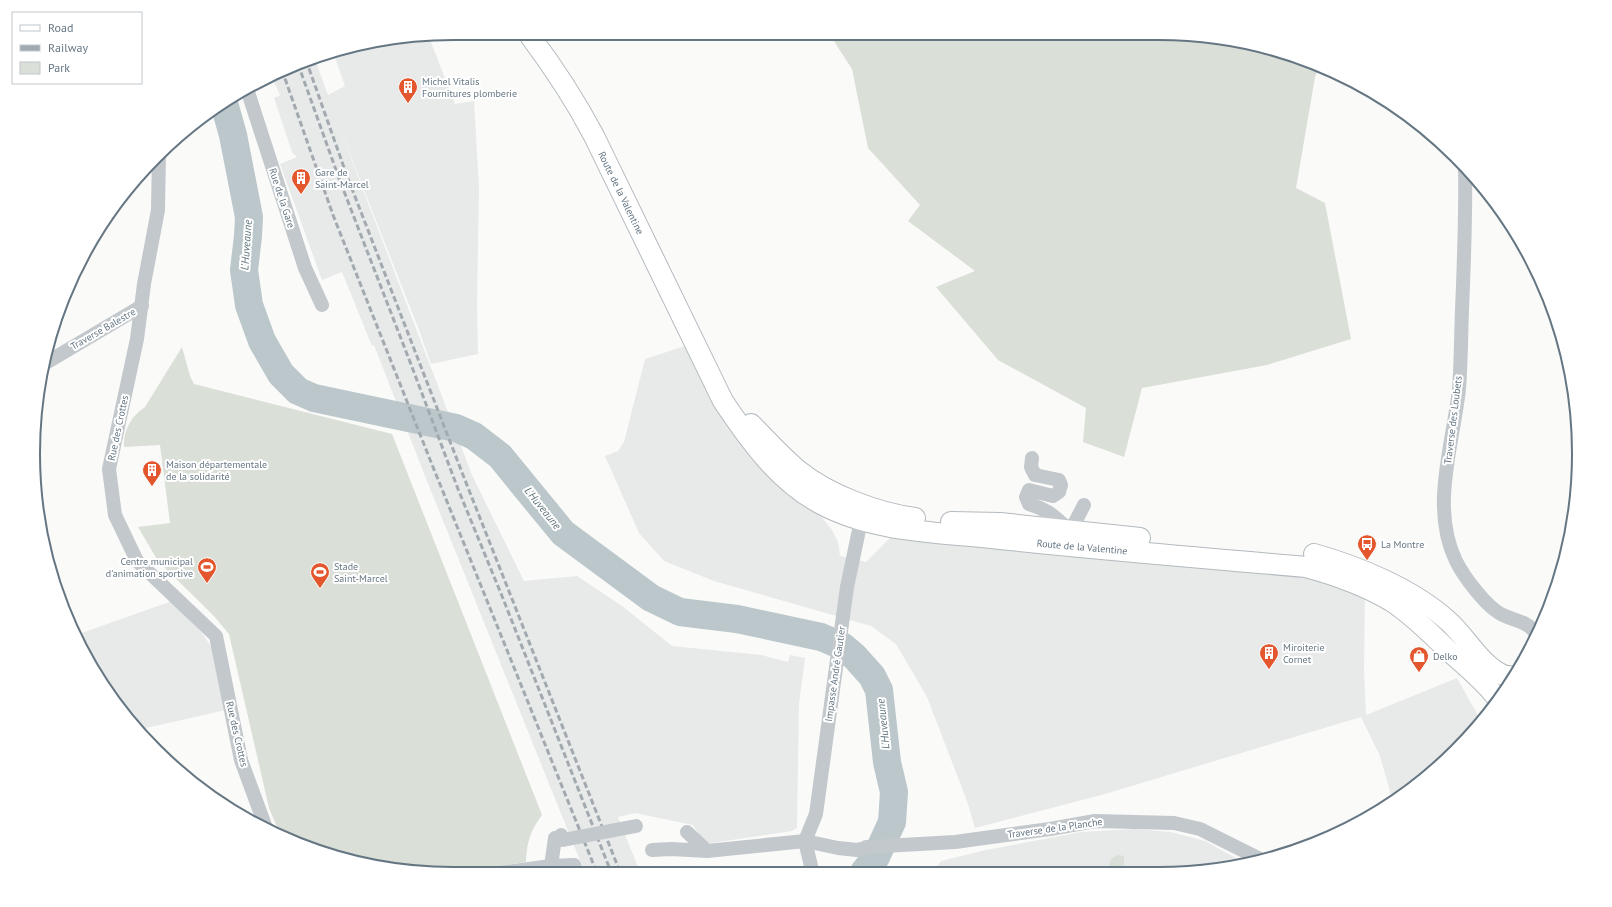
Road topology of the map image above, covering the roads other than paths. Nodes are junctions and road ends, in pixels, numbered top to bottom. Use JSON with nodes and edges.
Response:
{"nodes":[{"id":1,"x":533,"y":40,"type":"edge"},
{"id":2,"x":249,"y":94,"type":"edge"},
{"id":3,"x":159,"y":163,"type":"edge"},
{"id":4,"x":1465,"y":177,"type":"edge"},
{"id":5,"x":322,"y":305,"type":"dead end"},
{"id":6,"x":142,"y":306,"type":"junction"},
{"id":7,"x":51,"y":360,"type":"edge"},
{"id":8,"x":1032,"y":458,"type":"dead end"},
{"id":9,"x":1084,"y":506,"type":"dead end"},
{"id":10,"x":862,"y":513,"type":"junction"},
{"id":11,"x":1000,"y":531,"type":"junction"},
{"id":12,"x":1070,"y":532,"type":"junction"},
{"id":13,"x":1035,"y":542,"type":"junction"},
{"id":14,"x":1532,"y":630,"type":"edge"},
{"id":15,"x":1465,"y":639,"type":"junction"},
{"id":16,"x":1439,"y":641,"type":"junction"},
{"id":17,"x":1507,"y":675,"type":"edge"},
{"id":18,"x":1494,"y":694,"type":"edge"},
{"id":19,"x":263,"y":820,"type":"edge"},
{"id":20,"x":636,"y":826,"type":"dead end"},
{"id":21,"x":687,"y":832,"type":"dead end"},
{"id":22,"x":805,"y":841,"type":"junction"},
{"id":23,"x":652,"y":850,"type":"dead end"},
{"id":24,"x":707,"y":851,"type":"junction"},
{"id":25,"x":1254,"y":856,"type":"edge"},
{"id":26,"x":551,"y":866,"type":"junction"},
{"id":27,"x":544,"y":867,"type":"edge"},
{"id":28,"x":559,"y":867,"type":"edge"},
{"id":29,"x":811,"y":867,"type":"edge"}],
"edges":[{"from":1,"to":10,"type":"main road","name":"Route de la Valentine"},
{"from":2,"to":5,"type":"street","name":"Rue de la Gare"},
{"from":3,"to":6,"type":"street","name":"Rue des Crottes"},
{"from":4,"to":14,"type":"street","name":"Traverse des Loubets"},
{"from":6,"to":7,"type":"street","name":"Traverse Balestre"},
{"from":6,"to":19,"type":"street","name":"Rue des Crottes"},
{"from":8,"to":12,"type":"street"},
{"from":9,"to":12,"type":"street"},
{"from":10,"to":11,"type":"main road","name":"Route de la Valentine"},
{"from":10,"to":22,"type":"street","name":"Impasse André Gautier"},
{"from":11,"to":12,"type":"main road","name":"Route de la Valentine"},
{"from":11,"to":13,"type":"main road","name":"Route de la Valentine"},
{"from":12,"to":13,"type":"main road"},
{"from":12,"to":15,"type":"main road","name":"Route de la Valentine"},
{"from":13,"to":16,"type":"main road","name":"Route de la Valentine"},
{"from":15,"to":16,"type":"main road"},
{"from":15,"to":17,"type":"main road","name":"Route de la Valentine"},
{"from":16,"to":18,"type":"main road","name":"Route de la Valentine"},
{"from":20,"to":26,"type":"street","bridge":true},
{"from":21,"to":24,"type":"street"},
{"from":22,"to":24,"type":"street","name":"Traverse de la Planche"},
{"from":22,"to":25,"type":"street","name":"Traverse de la Planche"},
{"from":22,"to":29,"type":"street"},
{"from":23,"to":24,"type":"street","name":"Traverse de la Planche"},
{"from":26,"to":27,"type":"street"},
{"from":26,"to":28,"type":"street"}]}
